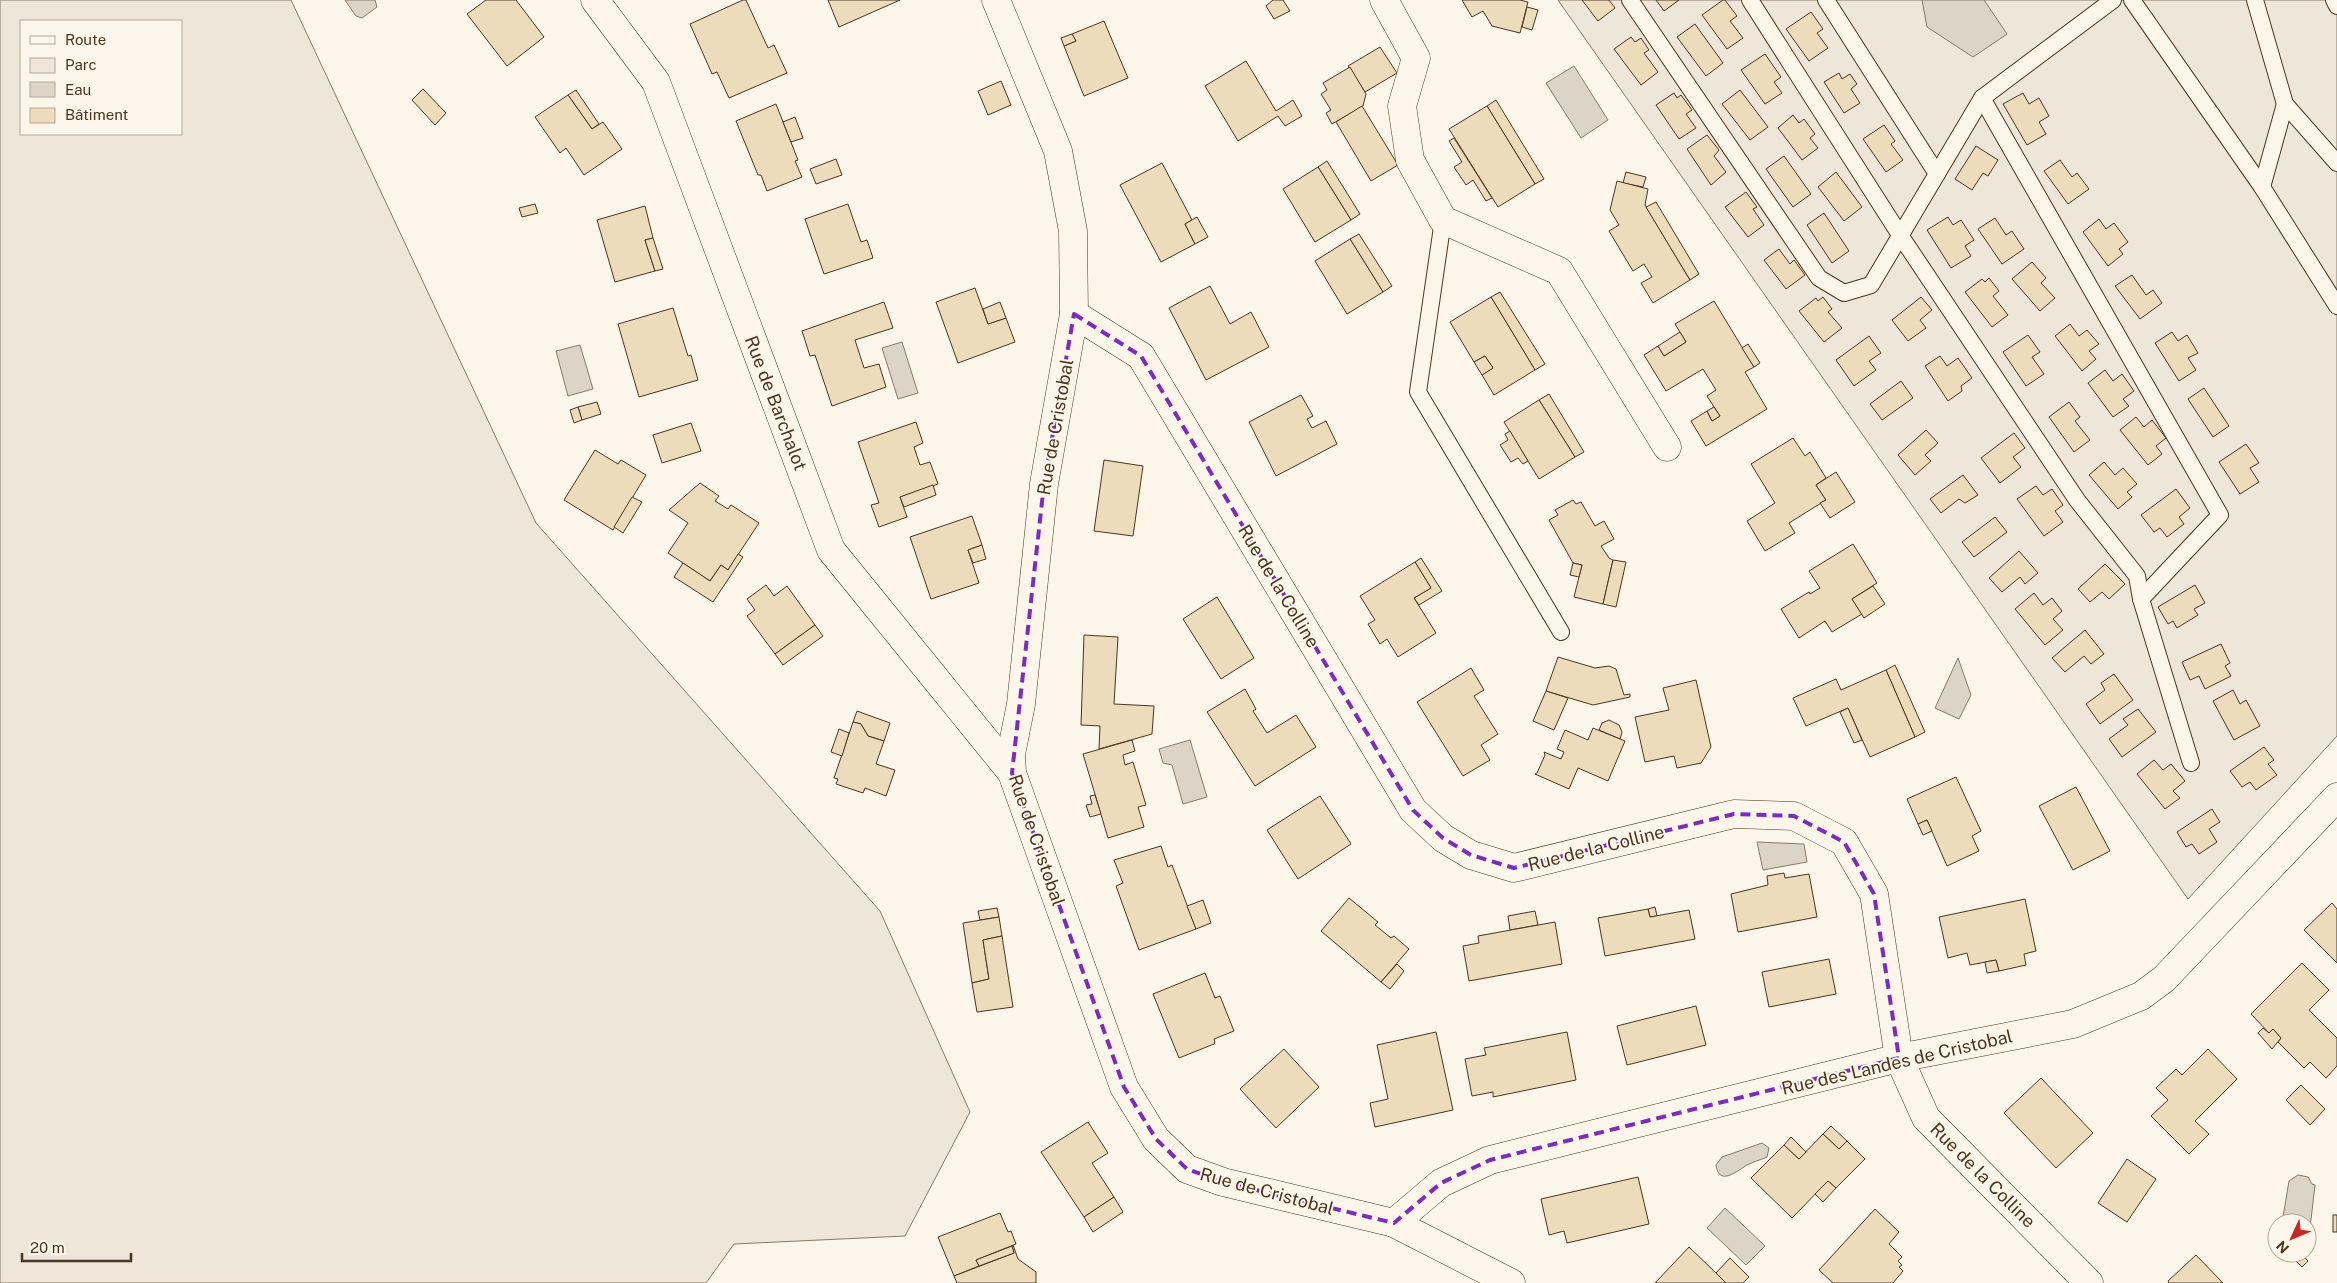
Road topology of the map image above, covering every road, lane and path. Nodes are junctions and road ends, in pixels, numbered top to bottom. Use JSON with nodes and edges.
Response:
{"nodes":[{"id":1,"x":595,"y":0,"type":"edge"},
{"id":2,"x":996,"y":0,"type":"edge"},
{"id":3,"x":1384,"y":0,"type":"edge"},
{"id":4,"x":1630,"y":0,"type":"edge"},
{"id":5,"x":1750,"y":0,"type":"edge"},
{"id":6,"x":1826,"y":0,"type":"edge"},
{"id":7,"x":2113,"y":0,"type":"edge"},
{"id":8,"x":2132,"y":0,"type":"edge"},
{"id":9,"x":2255,"y":0,"type":"edge"},
{"id":10,"x":2334,"y":0,"type":"edge"},
{"id":11,"x":2337,"y":6,"type":"edge"},
{"id":12,"x":1982,"y":98,"type":"junction"},
{"id":13,"x":2285,"y":104,"type":"junction"},
{"id":14,"x":2337,"y":163,"type":"edge"},
{"id":15,"x":1937,"y":174,"type":"junction"},
{"id":16,"x":2262,"y":187,"type":"junction"},
{"id":17,"x":1443,"y":220,"type":"junction"},
{"id":18,"x":1900,"y":234,"type":"junction"},
{"id":19,"x":2337,"y":306,"type":"edge"},
{"id":20,"x":1074,"y":314,"type":"junction"},
{"id":21,"x":1667,"y":446,"type":"dead end"},
{"id":22,"x":2141,"y":599,"type":"junction"},
{"id":23,"x":1561,"y":632,"type":"dead end"},
{"id":24,"x":2191,"y":763,"type":"dead end"},
{"id":25,"x":1012,"y":773,"type":"junction"},
{"id":26,"x":2337,"y":797,"type":"edge"},
{"id":27,"x":1899,"y":1058,"type":"junction"},
{"id":28,"x":1394,"y":1223,"type":"junction"},
{"id":29,"x":1511,"y":1283,"type":"edge"},
{"id":30,"x":2089,"y":1283,"type":"edge"}],
"edges":[{"from":1,"to":25,"type":"street","name":"Rue de Barchalot"},
{"from":2,"to":20,"type":"street","name":"Rue de Cristobal"},
{"from":3,"to":17,"type":"street"},
{"from":4,"to":18,"type":"lane"},
{"from":5,"to":18,"type":"lane"},
{"from":6,"to":15,"type":"lane"},
{"from":7,"to":12,"type":"lane"},
{"from":8,"to":16,"type":"lane"},
{"from":9,"to":13,"type":"lane"},
{"from":10,"to":11,"type":"lane"},
{"from":12,"to":15,"type":"lane"},
{"from":12,"to":22,"type":"lane"},
{"from":13,"to":14,"type":"lane"},
{"from":13,"to":16,"type":"lane"},
{"from":15,"to":18,"type":"lane"},
{"from":16,"to":19,"type":"lane"},
{"from":17,"to":21,"type":"street"},
{"from":17,"to":23,"type":"lane"},
{"from":18,"to":22,"type":"lane"},
{"from":20,"to":25,"type":"street","name":"Rue de Cristobal"},
{"from":20,"to":27,"type":"street","name":"Rue de la Colline"},
{"from":22,"to":24,"type":"lane"},
{"from":25,"to":28,"type":"street","name":"Rue de Cristobal"},
{"from":26,"to":27,"type":"street","name":"Rue des Landes de Cristobal"},
{"from":27,"to":28,"type":"street","name":"Rue des Landes de Cristobal"},
{"from":27,"to":30,"type":"street","name":"Rue de la Colline"},
{"from":28,"to":29,"type":"street","name":"Rue de Cristobal"}]}
